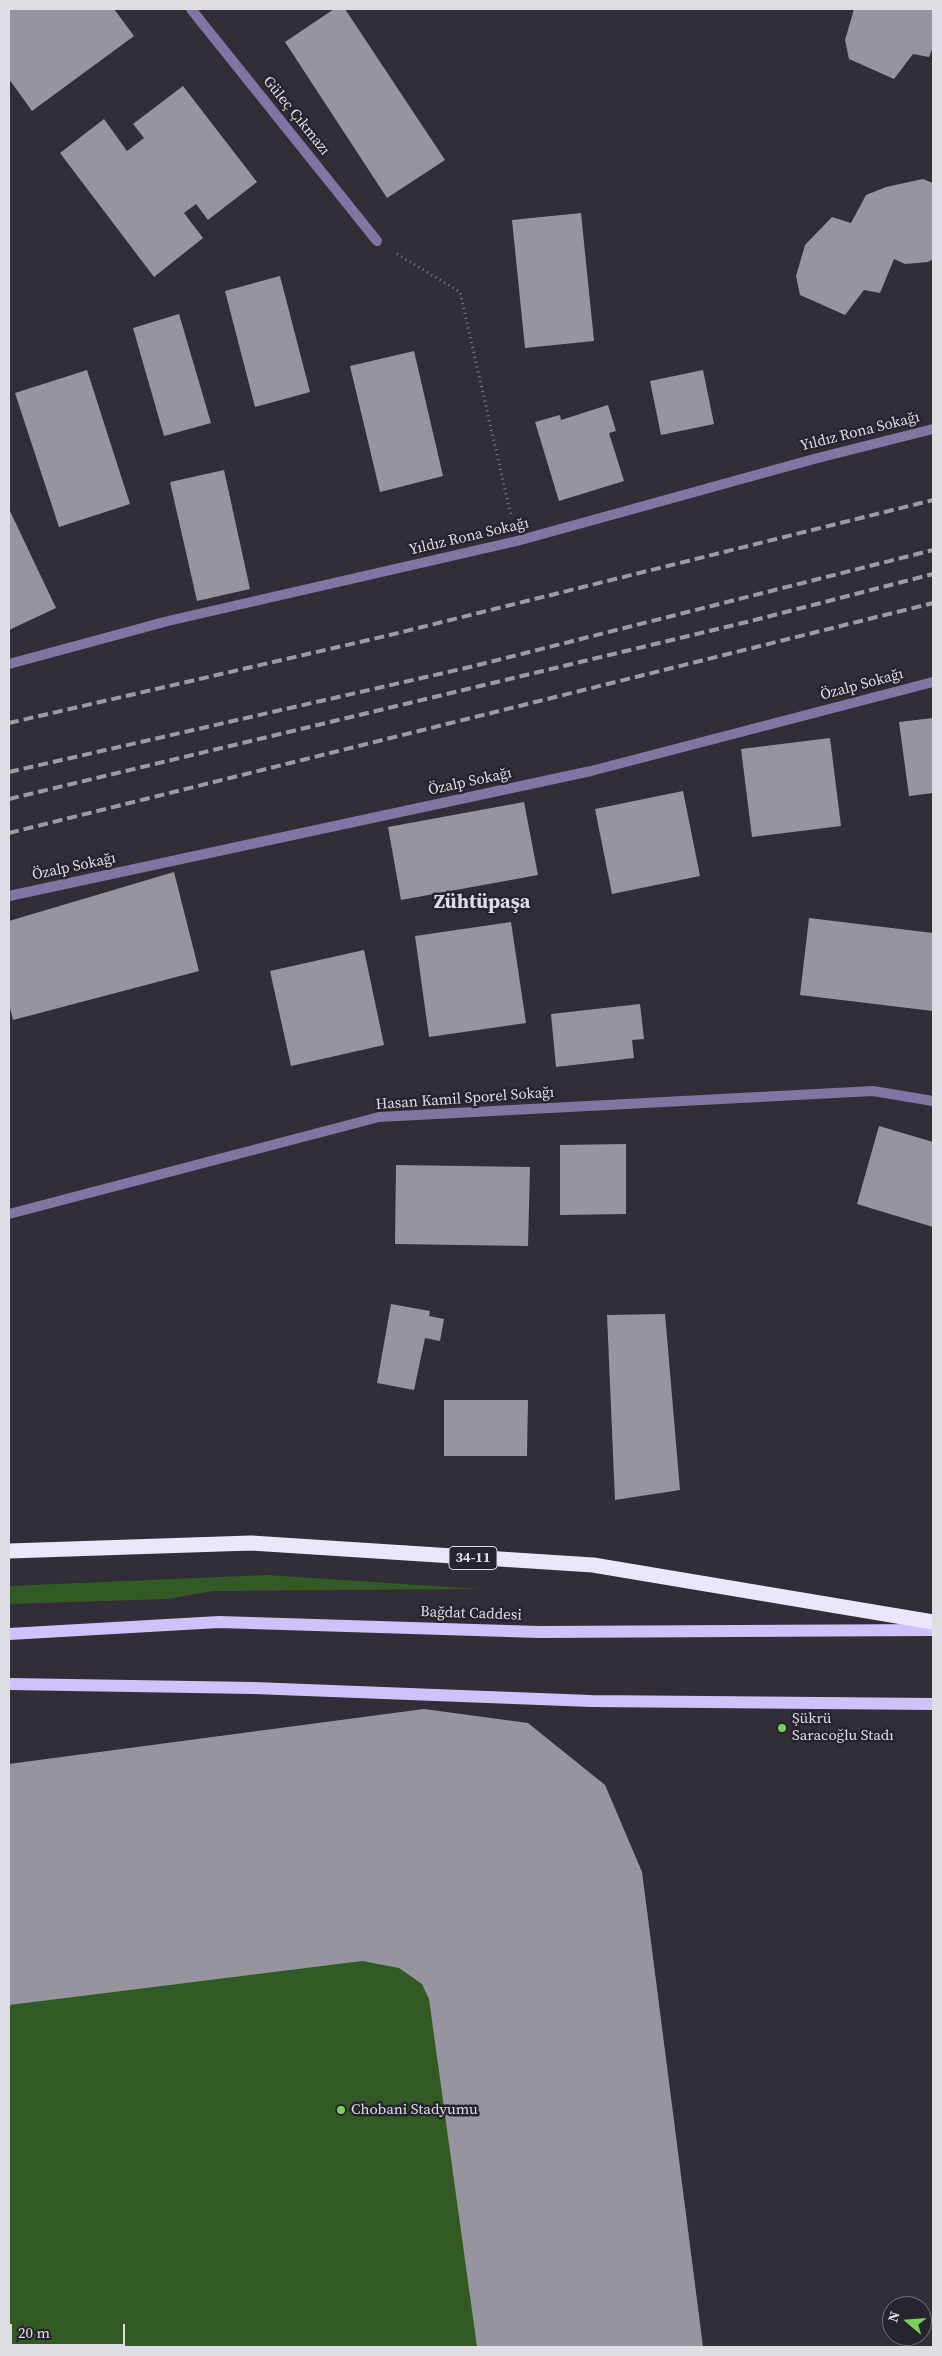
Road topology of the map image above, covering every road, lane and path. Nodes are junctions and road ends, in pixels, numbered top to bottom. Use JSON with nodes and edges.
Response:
{"nodes":[{"id":1,"x":191,"y":9,"type":"edge"},
{"id":2,"x":377,"y":241,"type":"joint"},
{"id":3,"x":933,"y":429,"type":"edge"},
{"id":4,"x":517,"y":541,"type":"junction"},
{"id":5,"x":9,"y":664,"type":"edge"},
{"id":6,"x":933,"y":682,"type":"edge"},
{"id":7,"x":9,"y":896,"type":"edge"},
{"id":8,"x":933,"y":1101,"type":"edge"},
{"id":9,"x":9,"y":1214,"type":"edge"},
{"id":10,"x":9,"y":1551,"type":"edge"},
{"id":11,"x":933,"y":1622,"type":"edge"},
{"id":12,"x":933,"y":1630,"type":"edge"},
{"id":13,"x":9,"y":1634,"type":"edge"},
{"id":14,"x":9,"y":1684,"type":"edge"},
{"id":15,"x":933,"y":1704,"type":"edge"}],
"edges":[{"from":1,"to":2,"type":"street","name":"Güleç Çıkmazı"},
{"from":2,"to":4,"type":"path"},
{"from":3,"to":4,"type":"street","name":"Yıldız Rona Sokağı"},
{"from":4,"to":5,"type":"street","name":"Yıldız Rona Sokağı"},
{"from":6,"to":7,"type":"street","name":"Özalp Sokağı"},
{"from":8,"to":9,"type":"street","name":"Hasan Kamil Sporel Sokağı"},
{"from":10,"to":11,"type":"highway","number":"34-11"},
{"from":12,"to":13,"type":"main road","name":"Bağdat Caddesi"},
{"from":14,"to":15,"type":"main road"}]}
